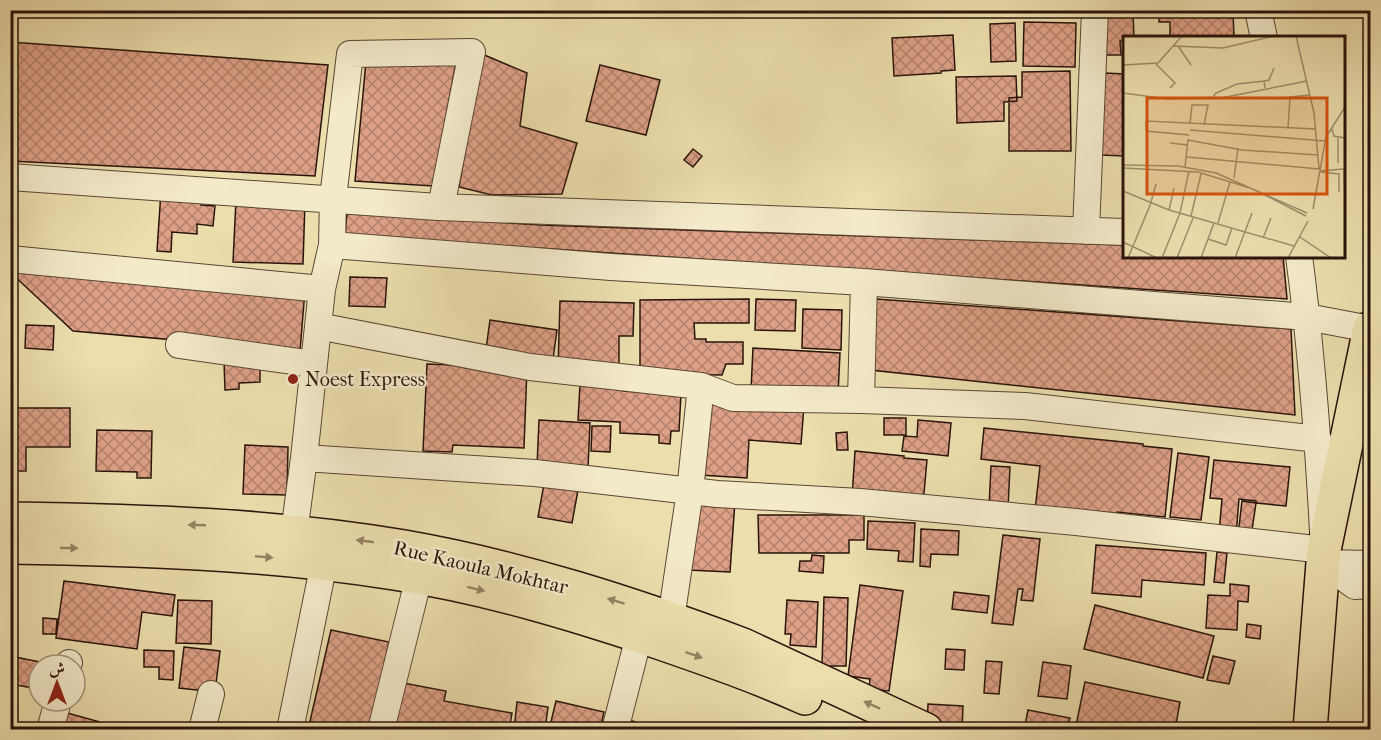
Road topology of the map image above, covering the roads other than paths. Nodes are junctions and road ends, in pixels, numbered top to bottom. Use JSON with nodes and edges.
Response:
{"nodes":[{"id":1,"x":1095,"y":10,"type":"edge"},
{"id":2,"x":1258,"y":10,"type":"edge"},
{"id":3,"x":1264,"y":36,"type":"edge"},
{"id":4,"x":10,"y":177,"type":"edge"},
{"id":5,"x":333,"y":198,"type":"junction"},
{"id":6,"x":441,"y":207,"type":"junction"},
{"id":7,"x":1086,"y":231,"type":"junction"},
{"id":8,"x":1123,"y":232,"type":"edge"},
{"id":9,"x":332,"y":244,"type":"junction"},
{"id":10,"x":1299,"y":258,"type":"edge"},
{"id":11,"x":10,"y":259,"type":"edge"},
{"id":12,"x":864,"y":282,"type":"junction"},
{"id":13,"x":322,"y":289,"type":"junction"},
{"id":14,"x":1307,"y":317,"type":"junction"},
{"id":15,"x":318,"y":326,"type":"junction"},
{"id":16,"x":1370,"y":328,"type":"edge"},
{"id":17,"x":179,"y":345,"type":"dead end"},
{"id":18,"x":314,"y":364,"type":"junction"},
{"id":19,"x":701,"y":386,"type":"junction"},
{"id":20,"x":861,"y":400,"type":"junction"},
{"id":21,"x":1318,"y":439,"type":"junction"},
{"id":22,"x":304,"y":458,"type":"junction"},
{"id":23,"x":690,"y":491,"type":"junction"},
{"id":24,"x":10,"y":519,"type":"edge"},
{"id":25,"x":294,"y":532,"type":"junction"},
{"id":26,"x":10,"y":547,"type":"edge"},
{"id":27,"x":1324,"y":557,"type":"junction"},
{"id":28,"x":324,"y":563,"type":"junction"},
{"id":29,"x":1371,"y":564,"type":"edge"},
{"id":30,"x":419,"y":577,"type":"junction"},
{"id":31,"x":1371,"y":585,"type":"edge"},
{"id":32,"x":671,"y":619,"type":"junction"},
{"id":33,"x":639,"y":636,"type":"junction"},
{"id":34,"x":211,"y":694,"type":"dead end"},
{"id":35,"x":55,"y":713,"type":"edge"},
{"id":36,"x":50,"y":729,"type":"edge"},
{"id":37,"x":202,"y":729,"type":"edge"},
{"id":38,"x":290,"y":729,"type":"edge"},
{"id":39,"x":381,"y":729,"type":"edge"},
{"id":40,"x":615,"y":729,"type":"edge"},
{"id":41,"x":872,"y":729,"type":"edge"},
{"id":42,"x":926,"y":729,"type":"edge"},
{"id":43,"x":1287,"y":729,"type":"edge"},
{"id":44,"x":1310,"y":729,"type":"edge"},
{"id":45,"x":1331,"y":729,"type":"edge"}],
"edges":[{"from":1,"to":7,"type":"street"},
{"from":2,"to":3,"type":"street"},
{"from":4,"to":5,"type":"street"},
{"from":5,"to":6,"type":"street"},
{"from":5,"to":6,"type":"street"},
{"from":5,"to":9,"type":"street"},
{"from":6,"to":7,"type":"street"},
{"from":7,"to":8,"type":"street"},
{"from":9,"to":12,"type":"street"},
{"from":9,"to":13,"type":"street"},
{"from":10,"to":14,"type":"street"},
{"from":11,"to":13,"type":"street"},
{"from":12,"to":14,"type":"street"},
{"from":12,"to":20,"type":"street"},
{"from":13,"to":15,"type":"street"},
{"from":14,"to":16,"type":"street"},
{"from":14,"to":21,"type":"street"},
{"from":15,"to":18,"type":"street"},
{"from":15,"to":19,"type":"street"},
{"from":16,"to":27,"type":"main road"},
{"from":17,"to":18,"type":"street"},
{"from":18,"to":22,"type":"street"},
{"from":19,"to":20,"type":"street"},
{"from":19,"to":23,"type":"street"},
{"from":20,"to":21,"type":"street"},
{"from":21,"to":27,"type":"street"},
{"from":22,"to":23,"type":"street"},
{"from":22,"to":25,"type":"street"},
{"from":23,"to":27,"type":"street"},
{"from":23,"to":32,"type":"street"},
{"from":25,"to":24,"type":"main road","name":"Rue Kaoula Mokhtar","one_way":true},
{"from":32,"to":25,"type":"main road","name":"Rue Kaoula Mokhtar","one_way":true},
{"from":26,"to":28,"type":"main road","name":"Rue Kaoula Mokhtar","one_way":true},
{"from":27,"to":29,"type":"street"},
{"from":27,"to":31,"type":"street"},
{"from":27,"to":43,"type":"main road"},
{"from":27,"to":44,"type":"main road"},
{"from":27,"to":45,"type":"main road"},
{"from":28,"to":30,"type":"main road","name":"Rue Kaoula Mokhtar"},
{"from":28,"to":38,"type":"street"},
{"from":30,"to":33,"type":"main road","name":"Rue Kaoula Mokhtar","one_way":true},
{"from":30,"to":39,"type":"street"},
{"from":42,"to":32,"type":"main road","name":"Rue Kaoula Mokhtar","one_way":true},
{"from":33,"to":40,"type":"street"},
{"from":33,"to":41,"type":"main road","name":"Rue Kaoula Mokhtar","one_way":true},
{"from":34,"to":37,"type":"street"},
{"from":35,"to":36,"type":"street"}]}
